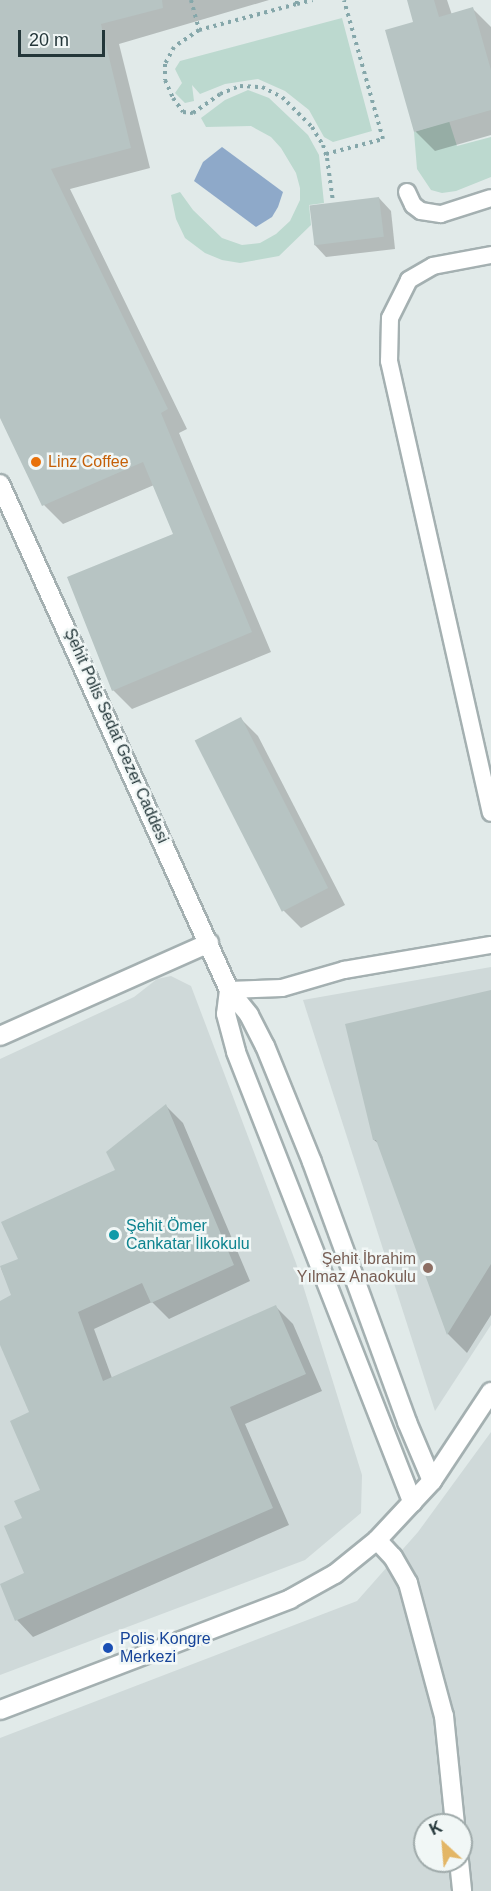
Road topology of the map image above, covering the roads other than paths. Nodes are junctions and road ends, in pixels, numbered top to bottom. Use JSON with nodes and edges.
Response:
{"nodes":[{"id":1,"x":406,"y":192,"type":"dead end"},
{"id":2,"x":491,"y":198,"type":"edge"},
{"id":3,"x":491,"y":255,"type":"edge"},
{"id":4,"x":0,"y":484,"type":"edge"},
{"id":5,"x":491,"y":813,"type":"edge"},
{"id":6,"x":210,"y":943,"type":"junction"},
{"id":7,"x":491,"y":945,"type":"edge"},
{"id":8,"x":229,"y":990,"type":"junction"},
{"id":9,"x":0,"y":1036,"type":"edge"},
{"id":10,"x":491,"y":1392,"type":"edge"},
{"id":11,"x":432,"y":1481,"type":"junction"},
{"id":12,"x":412,"y":1503,"type":"junction"},
{"id":13,"x":377,"y":1540,"type":"junction"},
{"id":14,"x":0,"y":1710,"type":"edge"},
{"id":15,"x":454,"y":1813,"type":"edge"},
{"id":16,"x":460,"y":1873,"type":"edge"},
{"id":17,"x":462,"y":1891,"type":"edge"}],
"edges":[{"from":1,"to":2,"type":"lane"},
{"from":3,"to":5,"type":"lane"},
{"from":4,"to":6,"type":"street","name":"Şehit Polis Sedat Gezer Caddesi"},
{"from":6,"to":8,"type":"street","name":"Şehit Polis Sedat Gezer Caddesi"},
{"from":6,"to":9,"type":"street"},
{"from":7,"to":8,"type":"lane"},
{"from":8,"to":11,"type":"street"},
{"from":8,"to":12,"type":"street"},
{"from":10,"to":11,"type":"street"},
{"from":11,"to":12,"type":"street"},
{"from":12,"to":13,"type":"street"},
{"from":13,"to":14,"type":"street"},
{"from":13,"to":15,"type":"street"},
{"from":16,"to":17,"type":"street"}]}
